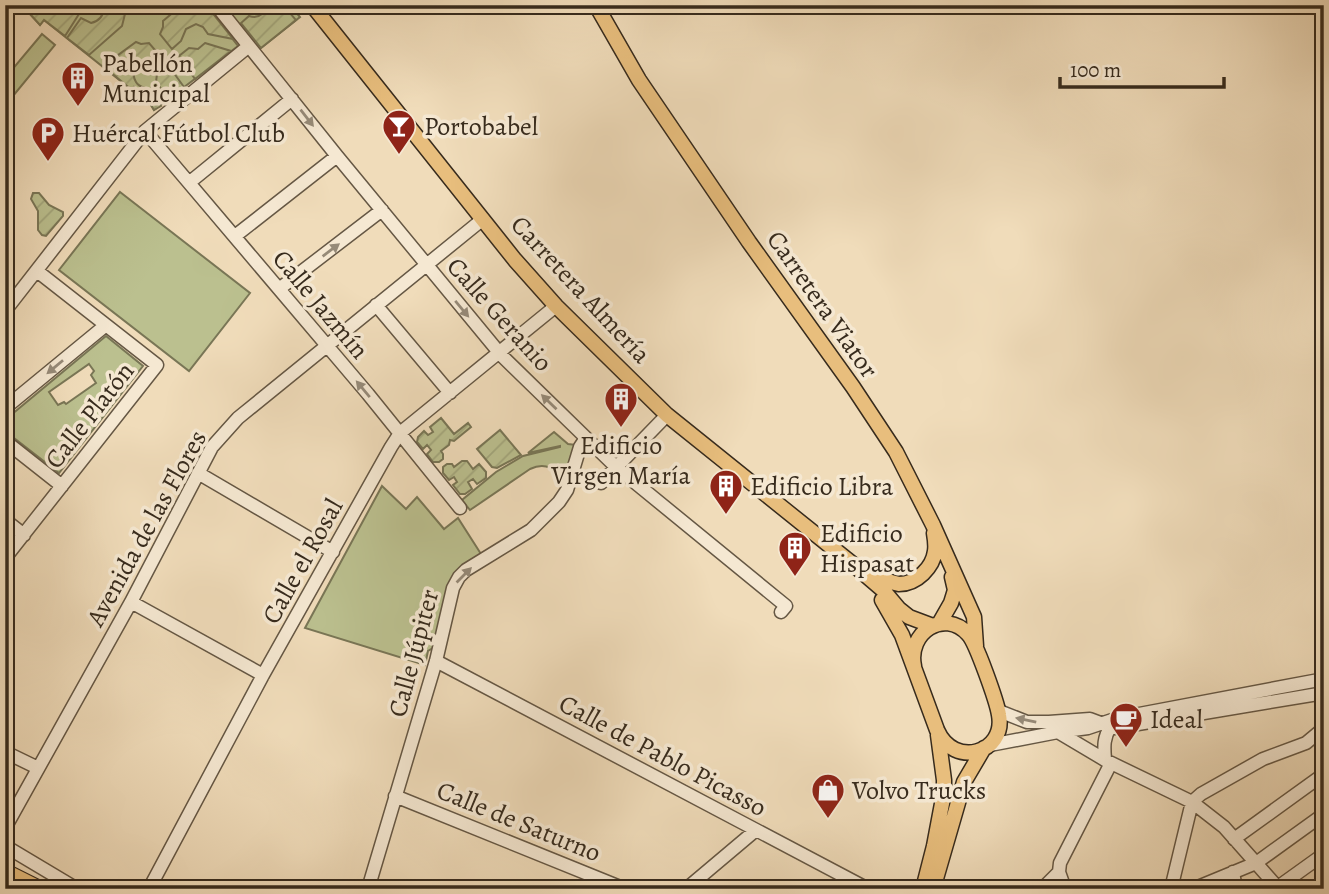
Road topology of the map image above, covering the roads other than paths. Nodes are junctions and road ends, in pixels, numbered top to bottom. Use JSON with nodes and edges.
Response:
{"nodes":[{"id":1,"x":216,"y":5,"type":"edge"},
{"id":2,"x":312,"y":5,"type":"edge"},
{"id":3,"x":596,"y":5,"type":"edge"},
{"id":4,"x":249,"y":46,"type":"junction"},
{"id":5,"x":292,"y":99,"type":"junction"},
{"id":6,"x":145,"y":131,"type":"junction"},
{"id":7,"x":337,"y":156,"type":"junction"},
{"id":8,"x":190,"y":182,"type":"junction"},
{"id":9,"x":382,"y":210,"type":"junction"},
{"id":10,"x":482,"y":219,"type":"junction"},
{"id":11,"x":235,"y":236,"type":"junction"},
{"id":12,"x":426,"y":265,"type":"junction"},
{"id":13,"x":37,"y":271,"type":"junction"},
{"id":14,"x":279,"y":289,"type":"junction"},
{"id":15,"x":376,"y":305,"type":"junction"},
{"id":16,"x":556,"y":306,"type":"junction"},
{"id":17,"x":5,"y":311,"type":"edge"},
{"id":18,"x":106,"y":325,"type":"junction"},
{"id":19,"x":327,"y":345,"type":"junction"},
{"id":20,"x":499,"y":353,"type":"junction"},
{"id":21,"x":450,"y":393,"type":"junction"},
{"id":22,"x":5,"y":408,"type":"edge"},
{"id":23,"x":667,"y":415,"type":"junction"},
{"id":24,"x":400,"y":433,"type":"junction"},
{"id":25,"x":586,"y":438,"type":"junction"},
{"id":26,"x":5,"y":441,"type":"edge"},
{"id":27,"x":616,"y":467,"type":"junction"},
{"id":28,"x":198,"y":473,"type":"junction"},
{"id":29,"x":601,"y":483,"type":"dead end"},
{"id":30,"x":62,"y":486,"type":"junction"},
{"id":31,"x":460,"y":508,"type":"dead end"},
{"id":32,"x":5,"y":520,"type":"edge"},
{"id":33,"x":933,"y":525,"type":"junction"},
{"id":34,"x":24,"y":535,"type":"junction"},
{"id":35,"x":333,"y":552,"type":"junction"},
{"id":36,"x":947,"y":555,"type":"junction"},
{"id":37,"x":5,"y":558,"type":"edge"},
{"id":38,"x":855,"y":566,"type":"junction"},
{"id":39,"x":131,"y":602,"type":"junction"},
{"id":40,"x":781,"y":612,"type":"dead end"},
{"id":41,"x":936,"y":625,"type":"junction"},
{"id":42,"x":976,"y":646,"type":"junction"},
{"id":43,"x":436,"y":661,"type":"junction"},
{"id":44,"x":914,"y":666,"type":"junction"},
{"id":45,"x":263,"y":675,"type":"junction"},
{"id":46,"x":1324,"y":679,"type":"edge"},
{"id":47,"x":1324,"y":693,"type":"edge"},
{"id":48,"x":1279,"y":694,"type":"junction"},
{"id":49,"x":999,"y":711,"type":"junction"},
{"id":50,"x":1107,"y":725,"type":"junction"},
{"id":51,"x":1324,"y":728,"type":"edge"},
{"id":52,"x":937,"y":730,"type":"junction"},
{"id":53,"x":1058,"y":732,"type":"junction"},
{"id":54,"x":987,"y":746,"type":"junction"},
{"id":55,"x":5,"y":752,"type":"edge"},
{"id":56,"x":1108,"y":761,"type":"junction"},
{"id":57,"x":38,"y":768,"type":"junction"},
{"id":58,"x":1324,"y":774,"type":"edge"},
{"id":59,"x":395,"y":796,"type":"junction"},
{"id":60,"x":1192,"y":802,"type":"junction"},
{"id":61,"x":1324,"y":814,"type":"edge"},
{"id":62,"x":5,"y":828,"type":"edge"},
{"id":63,"x":756,"y":830,"type":"junction"},
{"id":64,"x":1234,"y":839,"type":"junction"},
{"id":65,"x":5,"y":846,"type":"edge"},
{"id":66,"x":1324,"y":854,"type":"edge"},
{"id":67,"x":1256,"y":863,"type":"junction"},
{"id":68,"x":1233,"y":872,"type":"junction"},
{"id":69,"x":5,"y":873,"type":"edge"},
{"id":70,"x":1059,"y":873,"type":"junction"},
{"id":71,"x":1278,"y":888,"type":"edge"},
{"id":72,"x":37,"y":889,"type":"edge"},
{"id":73,"x":77,"y":889,"type":"edge"},
{"id":74,"x":149,"y":889,"type":"edge"},
{"id":75,"x":368,"y":889,"type":"edge"},
{"id":76,"x":625,"y":889,"type":"edge"},
{"id":77,"x":685,"y":889,"type":"edge"},
{"id":78,"x":868,"y":889,"type":"edge"},
{"id":79,"x":923,"y":889,"type":"edge"},
{"id":80,"x":933,"y":889,"type":"edge"},
{"id":81,"x":1042,"y":889,"type":"edge"},
{"id":82,"x":1065,"y":889,"type":"edge"},
{"id":83,"x":1171,"y":889,"type":"edge"},
{"id":84,"x":1193,"y":889,"type":"edge"},
{"id":85,"x":1236,"y":889,"type":"edge"}],
"edges":[{"from":1,"to":4,"type":"street","name":"Calle Geranio"},
{"from":2,"to":10,"type":"main road","name":"Carretera Almería"},
{"from":3,"to":33,"type":"main road","name":"Carretera Viator"},
{"from":4,"to":5,"type":"street","name":"Calle Geranio"},
{"from":4,"to":6,"type":"street"},
{"from":5,"to":7,"type":"street","name":"Calle Geranio","one_way":true},
{"from":5,"to":8,"type":"street"},
{"from":6,"to":8,"type":"street","name":"Calle Jazmín"},
{"from":6,"to":13,"type":"street"},
{"from":7,"to":9,"type":"street","name":"Calle Geranio"},
{"from":7,"to":11,"type":"street"},
{"from":8,"to":11,"type":"street","name":"Calle Jazmín"},
{"from":9,"to":12,"type":"street","name":"Calle Geranio"},
{"from":14,"to":9,"type":"street","one_way":true},
{"from":10,"to":12,"type":"street","name":"Avenida de las Flores"},
{"from":10,"to":16,"type":"main road","name":"Carretera Almería"},
{"from":11,"to":14,"type":"street","name":"Calle Jazmín"},
{"from":12,"to":15,"type":"street","name":"Avenida de las Flores"},
{"from":12,"to":20,"type":"street","name":"Calle Geranio","one_way":true},
{"from":13,"to":17,"type":"street"},
{"from":13,"to":18,"type":"street"},
{"from":14,"to":19,"type":"street","name":"Calle Jazmín"},
{"from":15,"to":19,"type":"street","name":"Avenida de las Flores"},
{"from":15,"to":21,"type":"street"},
{"from":16,"to":20,"type":"street","name":"Calle el Rosal"},
{"from":16,"to":23,"type":"main road","name":"Carretera Almería"},
{"from":18,"to":22,"type":"street","one_way":true},
{"from":18,"to":30,"type":"street","name":"Calle Platón"},
{"from":24,"to":19,"type":"street","name":"Calle Jazmín","one_way":true},
{"from":19,"to":28,"type":"street","name":"Avenida de las Flores"},
{"from":20,"to":21,"type":"street","name":"Calle el Rosal"},
{"from":25,"to":20,"type":"street","name":"Calle Geranio","one_way":true},
{"from":21,"to":24,"type":"street","name":"Calle el Rosal"},
{"from":23,"to":27,"type":"street"},
{"from":23,"to":38,"type":"main road","name":"Carretera Almería"},
{"from":24,"to":31,"type":"street","name":"Calle Jazmín"},
{"from":24,"to":35,"type":"street","name":"Calle el Rosal"},
{"from":25,"to":27,"type":"street","name":"Calle Geranio"},
{"from":43,"to":25,"type":"street","name":"Calle Júpiter","one_way":true},
{"from":26,"to":30,"type":"street"},
{"from":27,"to":29,"type":"street"},
{"from":27,"to":40,"type":"street","name":"Calle Geranio"},
{"from":28,"to":35,"type":"street"},
{"from":28,"to":39,"type":"street","name":"Avenida de las Flores"},
{"from":30,"to":34,"type":"street","name":"Calle Platón"},
{"from":32,"to":34,"type":"street"},
{"from":33,"to":36,"type":"main road","name":"Carretera Viator"},
{"from":33,"to":38,"type":"main road"},
{"from":34,"to":37,"type":"street","name":"Calle Platón"},
{"from":35,"to":45,"type":"street","name":"Calle el Rosal"},
{"from":36,"to":41,"type":"main road"},
{"from":36,"to":42,"type":"main road","name":"Carretera Viator"},
{"from":38,"to":41,"type":"main road"},
{"from":38,"to":44,"type":"main road"},
{"from":39,"to":45,"type":"street"},
{"from":39,"to":57,"type":"street","name":"Avenida de las Flores"},
{"from":41,"to":42,"type":"main road"},
{"from":41,"to":44,"type":"main road"},
{"from":42,"to":49,"type":"main road","name":"Carretera Viator"},
{"from":43,"to":59,"type":"street","name":"Calle Júpiter"},
{"from":43,"to":63,"type":"street","name":"Calle de Pablo Picasso"},
{"from":44,"to":52,"type":"main road"},
{"from":45,"to":74,"type":"street","name":"Calle el Rosal"},
{"from":46,"to":48,"type":"street"},
{"from":47,"to":48,"type":"street"},
{"from":48,"to":50,"type":"street"},
{"from":50,"to":49,"type":"street","one_way":true},
{"from":49,"to":54,"type":"main road"},
{"from":50,"to":53,"type":"street"},
{"from":50,"to":56,"type":"street"},
{"from":51,"to":60,"type":"street"},
{"from":52,"to":54,"type":"main road"},
{"from":52,"to":79,"type":"main road"},
{"from":53,"to":54,"type":"street"},
{"from":53,"to":56,"type":"street"},
{"from":54,"to":80,"type":"main road"},
{"from":55,"to":57,"type":"street"},
{"from":56,"to":60,"type":"street"},
{"from":56,"to":70,"type":"street"},
{"from":57,"to":62,"type":"street","name":"Avenida de las Flores"},
{"from":58,"to":64,"type":"street"},
{"from":59,"to":75,"type":"street","name":"Calle Júpiter"},
{"from":59,"to":76,"type":"street","name":"Calle de Saturno"},
{"from":60,"to":64,"type":"street"},
{"from":60,"to":83,"type":"street"},
{"from":61,"to":67,"type":"street"},
{"from":63,"to":77,"type":"street"},
{"from":63,"to":78,"type":"street","name":"Calle de Pablo Picasso"},
{"from":64,"to":67,"type":"street"},
{"from":65,"to":73,"type":"street"},
{"from":66,"to":71,"type":"street"},
{"from":67,"to":68,"type":"street"},
{"from":67,"to":71,"type":"street"},
{"from":68,"to":84,"type":"street"},
{"from":68,"to":85,"type":"street"},
{"from":69,"to":72,"type":"highway"},
{"from":70,"to":81,"type":"street"},
{"from":70,"to":82,"type":"street"}]}
